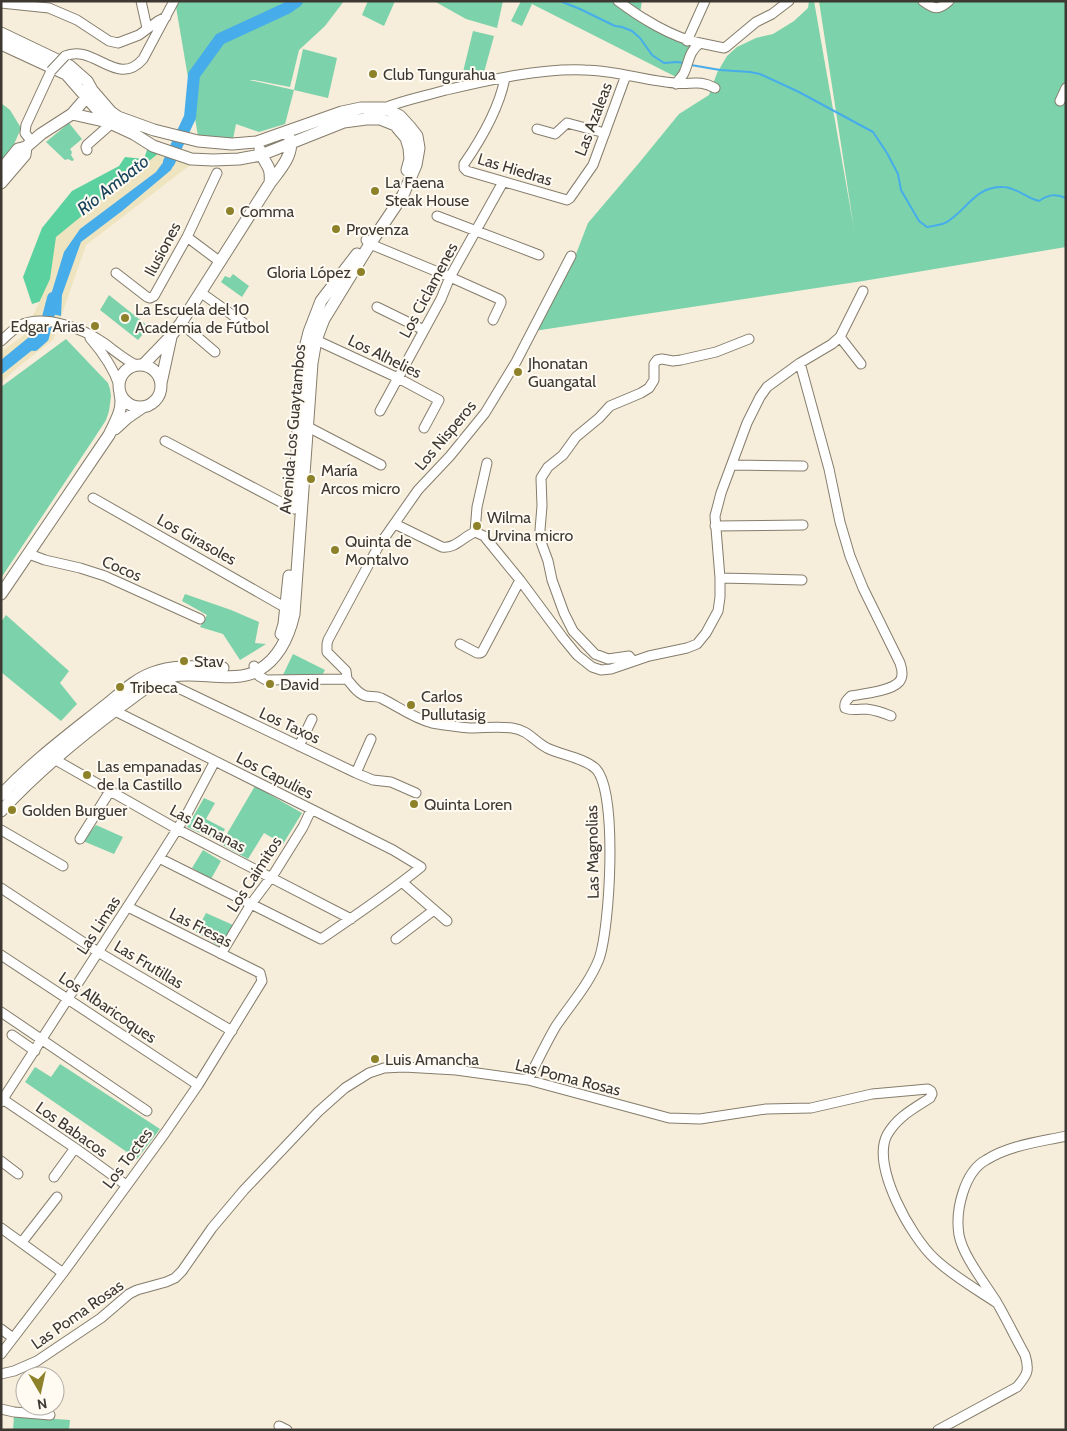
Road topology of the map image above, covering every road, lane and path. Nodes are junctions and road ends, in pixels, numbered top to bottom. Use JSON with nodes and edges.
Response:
{"nodes":[{"id":1,"x":141,"y":1,"type":"edge"},
{"id":2,"x":174,"y":1,"type":"edge"},
{"id":3,"x":618,"y":1,"type":"edge"},
{"id":4,"x":705,"y":1,"type":"edge"},
{"id":5,"x":789,"y":1,"type":"edge"},
{"id":6,"x":923,"y":1,"type":"edge"},
{"id":7,"x":949,"y":1,"type":"edge"},
{"id":8,"x":1,"y":3,"type":"edge"},
{"id":9,"x":166,"y":17,"type":"junction"},
{"id":10,"x":147,"y":28,"type":"junction"},
{"id":11,"x":1,"y":33,"type":"edge"},
{"id":12,"x":687,"y":41,"type":"junction"},
{"id":13,"x":700,"y":43,"type":"junction"},
{"id":14,"x":1,"y":44,"type":"edge"},
{"id":15,"x":626,"y":75,"type":"junction"},
{"id":16,"x":504,"y":78,"type":"junction"},
{"id":17,"x":676,"y":84,"type":"junction"},
{"id":18,"x":715,"y":88,"type":"dead end"},
{"id":19,"x":1066,"y":88,"type":"edge"},
{"id":20,"x":89,"y":94,"type":"junction"},
{"id":21,"x":1060,"y":101,"type":"dead end"},
{"id":22,"x":72,"y":114,"type":"junction"},
{"id":23,"x":382,"y":114,"type":"junction"},
{"id":24,"x":343,"y":117,"type":"junction"},
{"id":25,"x":110,"y":123,"type":"junction"},
{"id":26,"x":537,"y":129,"type":"dead end"},
{"id":27,"x":287,"y":130,"type":"junction"},
{"id":28,"x":605,"y":133,"type":"junction"},
{"id":29,"x":257,"y":142,"type":"junction"},
{"id":30,"x":29,"y":144,"type":"junction"},
{"id":31,"x":291,"y":144,"type":"junction"},
{"id":32,"x":86,"y":150,"type":"dead end"},
{"id":33,"x":261,"y":155,"type":"junction"},
{"id":34,"x":1,"y":170,"type":"edge"},
{"id":35,"x":217,"y":174,"type":"dead end"},
{"id":36,"x":503,"y":182,"type":"junction"},
{"id":37,"x":1,"y":183,"type":"edge"},
{"id":38,"x":270,"y":183,"type":"junction"},
{"id":39,"x":570,"y":198,"type":"joint"},
{"id":40,"x":437,"y":216,"type":"dead end"},
{"id":41,"x":477,"y":232,"type":"junction"},
{"id":42,"x":187,"y":237,"type":"junction"},
{"id":43,"x":368,"y":242,"type":"junction"},
{"id":44,"x":539,"y":255,"type":"dead end"},
{"id":45,"x":570,"y":256,"type":"dead end"},
{"id":46,"x":220,"y":261,"type":"junction"},
{"id":47,"x":116,"y":273,"type":"dead end"},
{"id":48,"x":450,"y":277,"type":"junction"},
{"id":49,"x":863,"y":291,"type":"dead end"},
{"id":50,"x":200,"y":292,"type":"junction"},
{"id":51,"x":377,"y":307,"type":"dead end"},
{"id":52,"x":493,"y":320,"type":"dead end"},
{"id":53,"x":181,"y":323,"type":"junction"},
{"id":54,"x":245,"y":324,"type":"dead end"},
{"id":55,"x":424,"y":330,"type":"junction"},
{"id":56,"x":85,"y":332,"type":"junction"},
{"id":57,"x":171,"y":336,"type":"junction"},
{"id":58,"x":840,"y":337,"type":"junction"},
{"id":59,"x":749,"y":338,"type":"dead end"},
{"id":60,"x":316,"y":340,"type":"junction"},
{"id":61,"x":1,"y":341,"type":"edge"},
{"id":62,"x":215,"y":352,"type":"dead end"},
{"id":63,"x":800,"y":363,"type":"junction"},
{"id":64,"x":861,"y":364,"type":"dead end"},
{"id":65,"x":140,"y":365,"type":"junction"},
{"id":66,"x":398,"y":378,"type":"junction"},
{"id":67,"x":161,"y":382,"type":"junction"},
{"id":68,"x":120,"y":390,"type":"junction"},
{"id":69,"x":143,"y":407,"type":"junction"},
{"id":70,"x":380,"y":411,"type":"dead end"},
{"id":71,"x":308,"y":427,"type":"junction"},
{"id":72,"x":424,"y":428,"type":"dead end"},
{"id":73,"x":109,"y":435,"type":"junction"},
{"id":74,"x":165,"y":441,"type":"dead end"},
{"id":75,"x":487,"y":463,"type":"dead end"},
{"id":76,"x":732,"y":464,"type":"junction"},
{"id":77,"x":382,"y":465,"type":"dead end"},
{"id":78,"x":802,"y":466,"type":"dead end"},
{"id":79,"x":93,"y":498,"type":"dead end"},
{"id":80,"x":296,"y":515,"type":"junction"},
{"id":81,"x":395,"y":524,"type":"junction"},
{"id":82,"x":803,"y":525,"type":"dead end"},
{"id":83,"x":715,"y":526,"type":"junction"},
{"id":84,"x":475,"y":532,"type":"junction"},
{"id":85,"x":29,"y":554,"type":"junction"},
{"id":86,"x":720,"y":578,"type":"junction"},
{"id":87,"x":520,"y":580,"type":"junction"},
{"id":88,"x":802,"y":580,"type":"dead end"},
{"id":89,"x":1,"y":594,"type":"edge"},
{"id":90,"x":286,"y":608,"type":"junction"},
{"id":91,"x":200,"y":619,"type":"dead end"},
{"id":92,"x":460,"y":644,"type":"dead end"},
{"id":93,"x":278,"y":647,"type":"junction"},
{"id":94,"x":633,"y":661,"type":"junction"},
{"id":95,"x":255,"y":669,"type":"junction"},
{"id":96,"x":164,"y":674,"type":"junction"},
{"id":97,"x":347,"y":679,"type":"junction"},
{"id":98,"x":114,"y":711,"type":"junction"},
{"id":99,"x":892,"y":716,"type":"dead end"},
{"id":100,"x":312,"y":719,"type":"dead end"},
{"id":101,"x":371,"y":739,"type":"dead end"},
{"id":102,"x":299,"y":746,"type":"junction"},
{"id":103,"x":54,"y":759,"type":"junction"},
{"id":104,"x":215,"y":761,"type":"junction"},
{"id":105,"x":356,"y":772,"type":"junction"},
{"id":106,"x":110,"y":791,"type":"junction"},
{"id":107,"x":416,"y":792,"type":"dead end"},
{"id":108,"x":1,"y":794,"type":"edge"},
{"id":109,"x":312,"y":810,"type":"junction"},
{"id":110,"x":1,"y":811,"type":"edge"},
{"id":111,"x":177,"y":829,"type":"junction"},
{"id":112,"x":1,"y":830,"type":"edge"},
{"id":113,"x":80,"y":839,"type":"dead end"},
{"id":114,"x":159,"y":858,"type":"junction"},
{"id":115,"x":63,"y":866,"type":"dead end"},
{"id":116,"x":271,"y":878,"type":"junction"},
{"id":117,"x":402,"y":882,"type":"junction"},
{"id":118,"x":1,"y":888,"type":"edge"},
{"id":119,"x":251,"y":904,"type":"junction"},
{"id":120,"x":128,"y":907,"type":"junction"},
{"id":121,"x":434,"y":910,"type":"junction"},
{"id":122,"x":351,"y":919,"type":"junction"},
{"id":123,"x":447,"y":921,"type":"dead end"},
{"id":124,"x":396,"y":939,"type":"dead end"},
{"id":125,"x":98,"y":952,"type":"junction"},
{"id":126,"x":221,"y":954,"type":"junction"},
{"id":127,"x":1,"y":955,"type":"edge"},
{"id":128,"x":260,"y":973,"type":"joint"},
{"id":129,"x":69,"y":998,"type":"junction"},
{"id":130,"x":1,"y":1012,"type":"edge"},
{"id":131,"x":232,"y":1031,"type":"junction"},
{"id":132,"x":12,"y":1035,"type":"dead end"},
{"id":133,"x":41,"y":1040,"type":"junction"},
{"id":134,"x":35,"y":1050,"type":"junction"},
{"id":135,"x":528,"y":1080,"type":"junction"},
{"id":136,"x":198,"y":1085,"type":"junction"},
{"id":137,"x":2,"y":1100,"type":"edge"},
{"id":138,"x":147,"y":1112,"type":"dead end"},
{"id":139,"x":1066,"y":1136,"type":"edge"},
{"id":140,"x":75,"y":1148,"type":"junction"},
{"id":141,"x":1,"y":1161,"type":"edge"},
{"id":142,"x":18,"y":1174,"type":"dead end"},
{"id":143,"x":54,"y":1177,"type":"dead end"},
{"id":144,"x":126,"y":1185,"type":"junction"},
{"id":145,"x":57,"y":1197,"type":"dead end"},
{"id":146,"x":1,"y":1228,"type":"edge"},
{"id":147,"x":22,"y":1242,"type":"junction"},
{"id":148,"x":63,"y":1272,"type":"junction"},
{"id":149,"x":997,"y":1303,"type":"junction"},
{"id":150,"x":1,"y":1329,"type":"edge"},
{"id":151,"x":13,"y":1338,"type":"junction"},
{"id":152,"x":1,"y":1354,"type":"edge"},
{"id":153,"x":1,"y":1374,"type":"edge"},
{"id":154,"x":1,"y":1409,"type":"edge"},
{"id":155,"x":15,"y":1412,"type":"edge"},
{"id":156,"x":938,"y":1430,"type":"edge"}],
"edges":[{"from":1,"to":10,"type":"street"},
{"from":2,"to":9,"type":"street"},
{"from":3,"to":12,"type":"street"},
{"from":4,"to":12,"type":"street"},
{"from":5,"to":13,"type":"street"},
{"from":6,"to":7,"type":"street"},
{"from":8,"to":10,"type":"street"},
{"from":9,"to":10,"type":"street"},
{"from":9,"to":30,"type":"street","bridge":true},
{"from":11,"to":20,"type":"main road"},
{"from":12,"to":13,"type":"street"},
{"from":13,"to":17,"type":"street"},
{"from":14,"to":20,"type":"main road"},
{"from":15,"to":16,"type":"street"},
{"from":15,"to":17,"type":"street"},
{"from":15,"to":28,"type":"street","name":"Las Azaleas"},
{"from":16,"to":23,"type":"street"},
{"from":16,"to":36,"type":"street","name":"Las Hiedras"},
{"from":17,"to":18,"type":"street"},
{"from":19,"to":21,"type":"street"},
{"from":20,"to":22,"type":"main road"},
{"from":20,"to":25,"type":"main road"},
{"from":20,"to":29,"type":"main road"},
{"from":22,"to":25,"type":"main road"},
{"from":22,"to":30,"type":"main road"},
{"from":23,"to":24,"type":"main road"},
{"from":23,"to":43,"type":"main road","name":"Avenida Los Guaytambos"},
{"from":24,"to":27,"type":"main road"},
{"from":24,"to":31,"type":"main road"},
{"from":25,"to":32,"type":"street"},
{"from":25,"to":33,"type":"main road"},
{"from":26,"to":28,"type":"street"},
{"from":27,"to":29,"type":"main road"},
{"from":27,"to":31,"type":"main road"},
{"from":28,"to":39,"type":"street","name":"Las Azaleas"},
{"from":29,"to":33,"type":"main road"},
{"from":30,"to":34,"type":"main road"},
{"from":30,"to":37,"type":"main road"},
{"from":31,"to":33,"type":"main road"},
{"from":31,"to":38,"type":"main road"},
{"from":33,"to":38,"type":"main road"},
{"from":35,"to":42,"type":"street","name":"Ilusiones"},
{"from":36,"to":39,"type":"street","name":"Las Hiedras"},
{"from":36,"to":41,"type":"street","name":"Los Ciclamenes"},
{"from":38,"to":46,"type":"main road"},
{"from":40,"to":41,"type":"street"},
{"from":41,"to":44,"type":"street"},
{"from":41,"to":48,"type":"street","name":"Los Ciclamenes"},
{"from":42,"to":46,"type":"street"},
{"from":42,"to":47,"type":"street","name":"Ilusiones"},
{"from":43,"to":48,"type":"street"},
{"from":43,"to":60,"type":"main road","name":"Avenida Los Guaytambos"},
{"from":43,"to":80,"type":"main road","name":"Avenida Los Guaytambos"},
{"from":45,"to":81,"type":"street","name":"Los Nisperos"},
{"from":46,"to":50,"type":"main road"},
{"from":48,"to":52,"type":"street"},
{"from":48,"to":55,"type":"street","name":"Los Ciclamenes"},
{"from":49,"to":58,"type":"street"},
{"from":50,"to":53,"type":"main road"},
{"from":50,"to":54,"type":"street"},
{"from":51,"to":55,"type":"street"},
{"from":53,"to":57,"type":"main road"},
{"from":53,"to":62,"type":"street"},
{"from":55,"to":66,"type":"street","name":"Los Ciclamenes"},
{"from":56,"to":61,"type":"street"},
{"from":56,"to":65,"type":"street"},
{"from":56,"to":68,"type":"street"},
{"from":57,"to":65,"type":"main road"},
{"from":57,"to":67,"type":"main road"},
{"from":58,"to":63,"type":"street"},
{"from":58,"to":64,"type":"street"},
{"from":59,"to":94,"type":"street"},
{"from":60,"to":66,"type":"street","name":"Los Alhelies"},
{"from":60,"to":71,"type":"main road","name":"Avenida Los Guaytambos"},
{"from":63,"to":76,"type":"street"},
{"from":63,"to":99,"type":"street"},
{"from":65,"to":67,"type":"main road"},
{"from":65,"to":68,"type":"main road"},
{"from":66,"to":70,"type":"street","name":"Los Ciclamenes"},
{"from":66,"to":72,"type":"street","name":"Los Alhelies"},
{"from":67,"to":69,"type":"main road"},
{"from":68,"to":69,"type":"main road"},
{"from":68,"to":73,"type":"main road"},
{"from":69,"to":73,"type":"main road"},
{"from":71,"to":77,"type":"street"},
{"from":71,"to":80,"type":"main road","name":"Avenida Los Guaytambos"},
{"from":73,"to":85,"type":"main road"},
{"from":74,"to":80,"type":"street"},
{"from":75,"to":84,"type":"street"},
{"from":76,"to":78,"type":"street"},
{"from":76,"to":83,"type":"street"},
{"from":79,"to":90,"type":"street","name":"Los Girasoles"},
{"from":80,"to":90,"type":"main road","name":"Avenida Los Guaytambos"},
{"from":80,"to":93,"type":"main road","name":"Avenida Los Guaytambos"},
{"from":81,"to":84,"type":"street"},
{"from":81,"to":97,"type":"street","name":"Los Nisperos"},
{"from":82,"to":83,"type":"street"},
{"from":83,"to":86,"type":"street"},
{"from":84,"to":87,"type":"street"},
{"from":85,"to":89,"type":"main road"},
{"from":85,"to":91,"type":"street","name":"Cocos"},
{"from":86,"to":88,"type":"street"},
{"from":86,"to":94,"type":"street"},
{"from":87,"to":92,"type":"street"},
{"from":87,"to":94,"type":"street"},
{"from":90,"to":93,"type":"main road","name":"Avenida Los Guaytambos"},
{"from":93,"to":95,"type":"main road","name":"Avenida Los Guaytambos"},
{"from":95,"to":96,"type":"main road"},
{"from":95,"to":97,"type":"street"},
{"from":96,"to":98,"type":"main road"},
{"from":96,"to":102,"type":"street","name":"Los Taxos"},
{"from":96,"to":108,"type":"main road"},
{"from":97,"to":135,"type":"street","name":"Las Magnolias"},
{"from":98,"to":103,"type":"main road"},
{"from":98,"to":104,"type":"street","name":"Los Capulies"},
{"from":100,"to":102,"type":"street"},
{"from":101,"to":105,"type":"street"},
{"from":102,"to":105,"type":"street","name":"Los Taxos"},
{"from":103,"to":106,"type":"street","name":"Las Bananas"},
{"from":103,"to":110,"type":"main road"},
{"from":104,"to":109,"type":"street","name":"Los Capulies"},
{"from":104,"to":111,"type":"street","name":"Las Limas"},
{"from":105,"to":107,"type":"street","name":"Los Taxos"},
{"from":106,"to":111,"type":"street","name":"Las Bananas"},
{"from":106,"to":113,"type":"street"},
{"from":109,"to":116,"type":"street","name":"Los Caimitos"},
{"from":109,"to":117,"type":"street","name":"Los Capulies"},
{"from":111,"to":114,"type":"street","name":"Las Limas"},
{"from":111,"to":116,"type":"street","name":"Las Bananas"},
{"from":112,"to":115,"type":"street"},
{"from":114,"to":119,"type":"street"},
{"from":114,"to":120,"type":"street","name":"Las Limas"},
{"from":116,"to":119,"type":"street","name":"Los Caimitos"},
{"from":116,"to":122,"type":"street","name":"Las Bananas"},
{"from":117,"to":121,"type":"street"},
{"from":117,"to":122,"type":"street"},
{"from":118,"to":125,"type":"street","name":"Las Frutillas"},
{"from":119,"to":122,"type":"street"},
{"from":119,"to":126,"type":"street","name":"Los Caimitos"},
{"from":120,"to":125,"type":"street","name":"Las Limas"},
{"from":120,"to":126,"type":"street","name":"Las Fresas"},
{"from":121,"to":123,"type":"street"},
{"from":121,"to":124,"type":"street"},
{"from":125,"to":129,"type":"street","name":"Las Limas"},
{"from":125,"to":131,"type":"street","name":"Las Frutillas"},
{"from":126,"to":128,"type":"street","name":"Las Fresas"},
{"from":127,"to":129,"type":"street","name":"Los Albaricoques"},
{"from":128,"to":131,"type":"street","name":"Los Toctes"},
{"from":129,"to":133,"type":"street","name":"Las Limas"},
{"from":129,"to":136,"type":"street","name":"Los Albaricoques"},
{"from":130,"to":133,"type":"street"},
{"from":131,"to":136,"type":"street","name":"Los Toctes"},
{"from":132,"to":134,"type":"street"},
{"from":133,"to":134,"type":"street","name":"Las Limas"},
{"from":133,"to":138,"type":"street"},
{"from":134,"to":137,"type":"street","name":"Las Limas"},
{"from":135,"to":149,"type":"street","name":"Las Poma Rosas"},
{"from":135,"to":153,"type":"street","name":"Las Poma Rosas"},
{"from":136,"to":144,"type":"street","name":"Los Toctes"},
{"from":137,"to":140,"type":"street","name":"Los Babacos"},
{"from":139,"to":149,"type":"street"},
{"from":140,"to":143,"type":"street"},
{"from":140,"to":144,"type":"street","name":"Los Babacos"},
{"from":141,"to":142,"type":"street"},
{"from":144,"to":148,"type":"street","name":"Los Toctes"},
{"from":145,"to":147,"type":"street"},
{"from":146,"to":147,"type":"street"},
{"from":147,"to":148,"type":"street"},
{"from":148,"to":151,"type":"street","name":"Los Toctes"},
{"from":149,"to":156,"type":"street"},
{"from":150,"to":151,"type":"street"},
{"from":151,"to":152,"type":"street","name":"Los Toctes"},
{"from":154,"to":155,"type":"street"}]}
